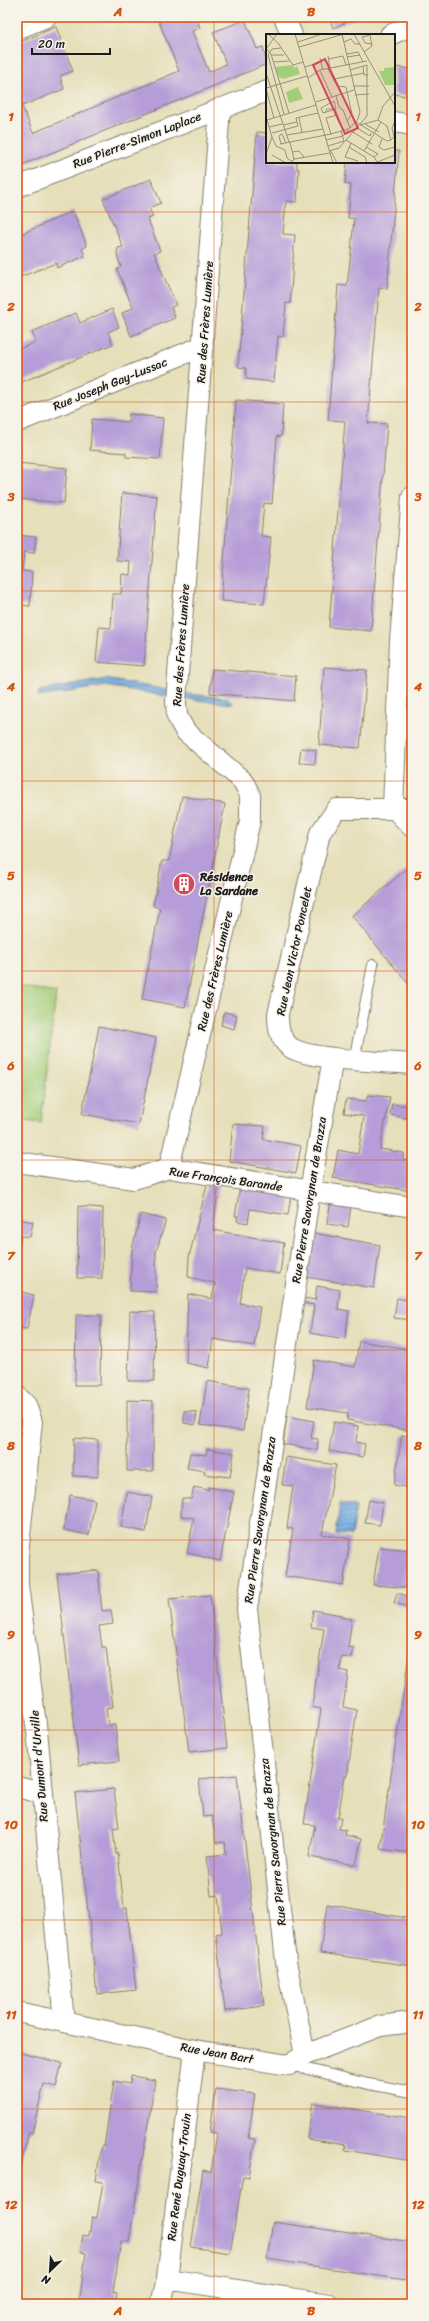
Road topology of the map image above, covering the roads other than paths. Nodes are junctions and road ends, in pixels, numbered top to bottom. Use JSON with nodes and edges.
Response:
{"nodes":[{"id":1,"x":284,"y":17,"type":"edge"},
{"id":2,"x":412,"y":25,"type":"edge"},
{"id":3,"x":292,"y":34,"type":"edge"},
{"id":4,"x":392,"y":34,"type":"edge"},
{"id":5,"x":264,"y":94,"type":"edge"},
{"id":6,"x":220,"y":108,"type":"junction"},
{"id":7,"x":395,"y":122,"type":"edge"},
{"id":8,"x":412,"y":125,"type":"edge"},
{"id":9,"x":17,"y":187,"type":"edge"},
{"id":10,"x":203,"y":346,"type":"junction"},
{"id":11,"x":17,"y":422,"type":"edge"},
{"id":12,"x":412,"y":497,"type":"edge"},
{"id":13,"x":406,"y":641,"type":"edge"},
{"id":14,"x":392,"y":808,"type":"junction"},
{"id":15,"x":412,"y":809,"type":"edge"},
{"id":16,"x":412,"y":827,"type":"edge"},
{"id":17,"x":373,"y":965,"type":"dead end"},
{"id":18,"x":333,"y":1058,"type":"junction"},
{"id":19,"x":354,"y":1061,"type":"junction"},
{"id":20,"x":412,"y":1064,"type":"edge"},
{"id":21,"x":17,"y":1162,"type":"edge"},
{"id":22,"x":169,"y":1168,"type":"junction"},
{"id":23,"x":310,"y":1191,"type":"junction"},
{"id":24,"x":412,"y":1207,"type":"edge"},
{"id":25,"x":17,"y":1396,"type":"edge"},
{"id":26,"x":22,"y":1658,"type":"edge"},
{"id":27,"x":17,"y":1786,"type":"edge"},
{"id":28,"x":41,"y":1793,"type":"junction"},
{"id":29,"x":17,"y":2012,"type":"edge"},
{"id":30,"x":64,"y":2022,"type":"junction"},
{"id":31,"x":412,"y":2022,"type":"edge"},
{"id":32,"x":195,"y":2050,"type":"junction"},
{"id":33,"x":297,"y":2060,"type":"junction"},
{"id":34,"x":412,"y":2092,"type":"edge"},
{"id":35,"x":167,"y":2278,"type":"junction"},
{"id":36,"x":161,"y":2304,"type":"edge"},
{"id":37,"x":329,"y":2304,"type":"edge"}],
"edges":[{"from":1,"to":3,"type":"street"},
{"from":2,"to":4,"type":"street"},
{"from":5,"to":6,"type":"street","name":"Rue Pierre-Simon Laplace"},
{"from":6,"to":9,"type":"street","name":"Rue Pierre-Simon Laplace"},
{"from":6,"to":10,"type":"street","name":"Rue des Frères Lumière"},
{"from":7,"to":8,"type":"street"},
{"from":10,"to":11,"type":"street","name":"Rue Joseph Gay-Lussac"},
{"from":10,"to":22,"type":"street","name":"Rue des Frères Lumière"},
{"from":12,"to":13,"type":"street"},
{"from":13,"to":14,"type":"street"},
{"from":14,"to":15,"type":"street","name":"Rue Jean Victor Poncelet"},
{"from":14,"to":16,"type":"street"},
{"from":14,"to":18,"type":"street","name":"Rue Jean Victor Poncelet"},
{"from":17,"to":19,"type":"lane"},
{"from":18,"to":19,"type":"street","name":"Rue Jean Victor Poncelet"},
{"from":18,"to":23,"type":"street","name":"Rue Pierre Savorgnan de Brazza"},
{"from":19,"to":20,"type":"street","name":"Rue Jean Victor Poncelet"},
{"from":21,"to":22,"type":"street","name":"Rue François Barande"},
{"from":22,"to":23,"type":"street","name":"Rue François Barande"},
{"from":23,"to":24,"type":"street","name":"Rue François Barande"},
{"from":23,"to":33,"type":"street","name":"Rue Pierre Savorgnan de Brazza"},
{"from":25,"to":26,"type":"street","name":"Rue Dumont d'Urville"},
{"from":26,"to":28,"type":"street","name":"Rue Dumont d'Urville"},
{"from":27,"to":28,"type":"street"},
{"from":28,"to":30,"type":"street","name":"Rue Dumont d'Urville"},
{"from":29,"to":30,"type":"street","name":"Rue Jean Bart"},
{"from":30,"to":32,"type":"street","name":"Rue Jean Bart"},
{"from":31,"to":33,"type":"street"},
{"from":32,"to":33,"type":"street","name":"Rue Jean Bart"},
{"from":32,"to":35,"type":"street","name":"Rue René Duguay-Trouin"},
{"from":33,"to":34,"type":"lane"},
{"from":35,"to":36,"type":"street","name":"Rue René Duguay-Trouin"},
{"from":35,"to":37,"type":"street"}]}
